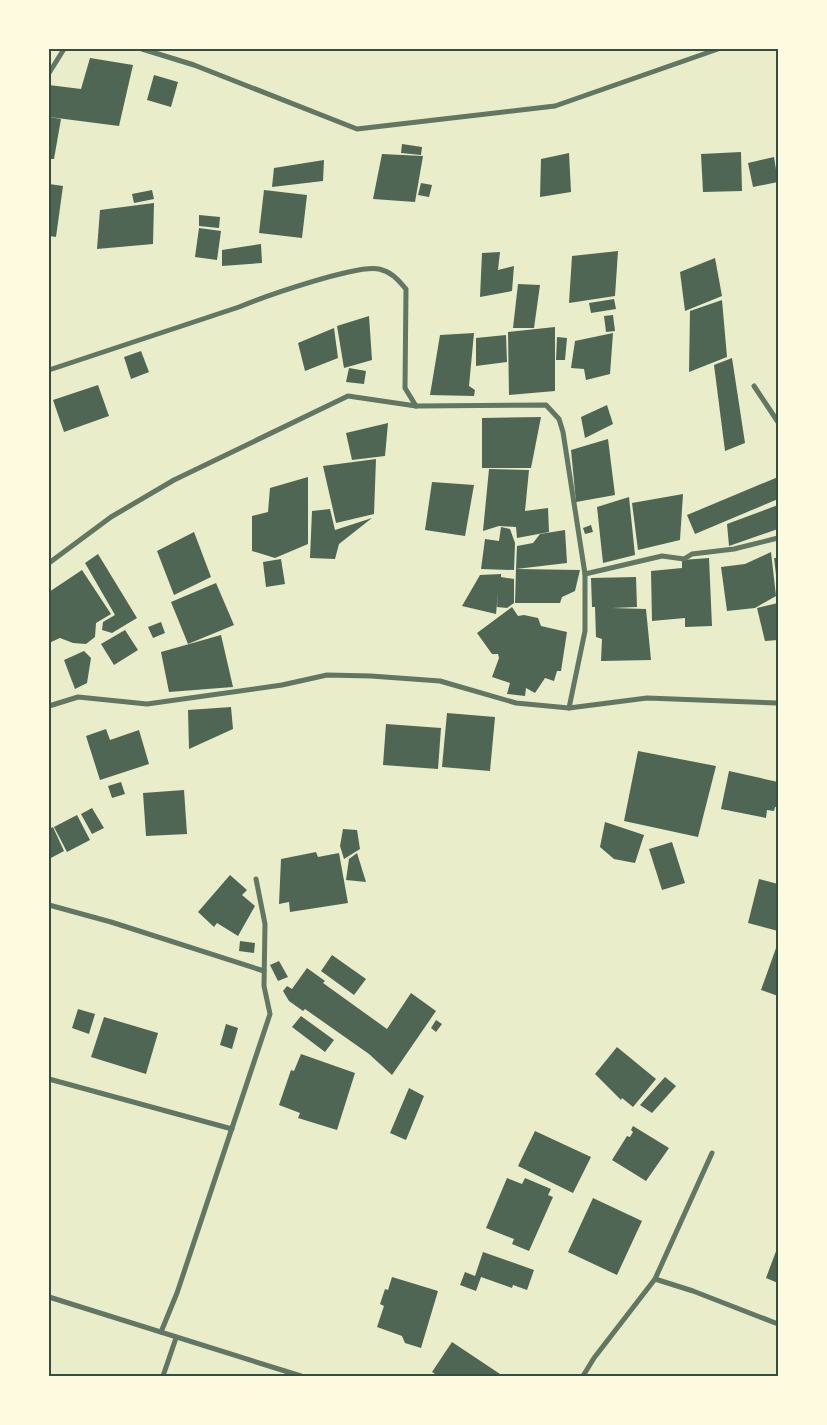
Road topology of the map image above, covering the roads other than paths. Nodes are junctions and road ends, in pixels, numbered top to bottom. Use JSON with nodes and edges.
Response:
{"nodes":[{"id":1,"x":64,"y":49,"type":"edge"},
{"id":2,"x":142,"y":49,"type":"edge"},
{"id":3,"x":718,"y":49,"type":"edge"},
{"id":4,"x":49,"y":73,"type":"edge"},
{"id":5,"x":49,"y":370,"type":"edge"},
{"id":6,"x":754,"y":386,"type":"dead end"},
{"id":7,"x":416,"y":406,"type":"junction"},
{"id":8,"x":778,"y":422,"type":"edge"},
{"id":9,"x":778,"y":538,"type":"edge"},
{"id":10,"x":49,"y":562,"type":"edge"},
{"id":11,"x":585,"y":574,"type":"junction"},
{"id":12,"x":778,"y":703,"type":"edge"},
{"id":13,"x":49,"y":706,"type":"edge"},
{"id":14,"x":569,"y":708,"type":"junction"},
{"id":15,"x":256,"y":879,"type":"dead end"},
{"id":16,"x":49,"y":905,"type":"edge"},
{"id":17,"x":264,"y":971,"type":"junction"},
{"id":18,"x":49,"y":1079,"type":"edge"},
{"id":19,"x":232,"y":1129,"type":"junction"},
{"id":20,"x":712,"y":1153,"type":"dead end"},
{"id":21,"x":655,"y":1279,"type":"junction"},
{"id":22,"x":49,"y":1297,"type":"edge"},
{"id":23,"x":778,"y":1324,"type":"edge"},
{"id":24,"x":161,"y":1332,"type":"junction"},
{"id":25,"x":176,"y":1338,"type":"junction"},
{"id":26,"x":163,"y":1376,"type":"edge"},
{"id":27,"x":301,"y":1376,"type":"edge"},
{"id":28,"x":583,"y":1376,"type":"edge"}],
"edges":[{"from":1,"to":4,"type":"street"},
{"from":2,"to":3,"type":"street"},
{"from":5,"to":7,"type":"street"},
{"from":6,"to":8,"type":"street"},
{"from":7,"to":10,"type":"street"},
{"from":7,"to":11,"type":"street"},
{"from":9,"to":11,"type":"street"},
{"from":11,"to":14,"type":"street"},
{"from":12,"to":14,"type":"street"},
{"from":13,"to":14,"type":"street"},
{"from":15,"to":17,"type":"street"},
{"from":16,"to":17,"type":"street"},
{"from":17,"to":19,"type":"street"},
{"from":18,"to":19,"type":"street"},
{"from":19,"to":24,"type":"street"},
{"from":20,"to":21,"type":"street"},
{"from":21,"to":23,"type":"street"},
{"from":21,"to":28,"type":"street"},
{"from":22,"to":24,"type":"street"},
{"from":24,"to":25,"type":"street"},
{"from":25,"to":26,"type":"street"},
{"from":25,"to":27,"type":"street"}]}
